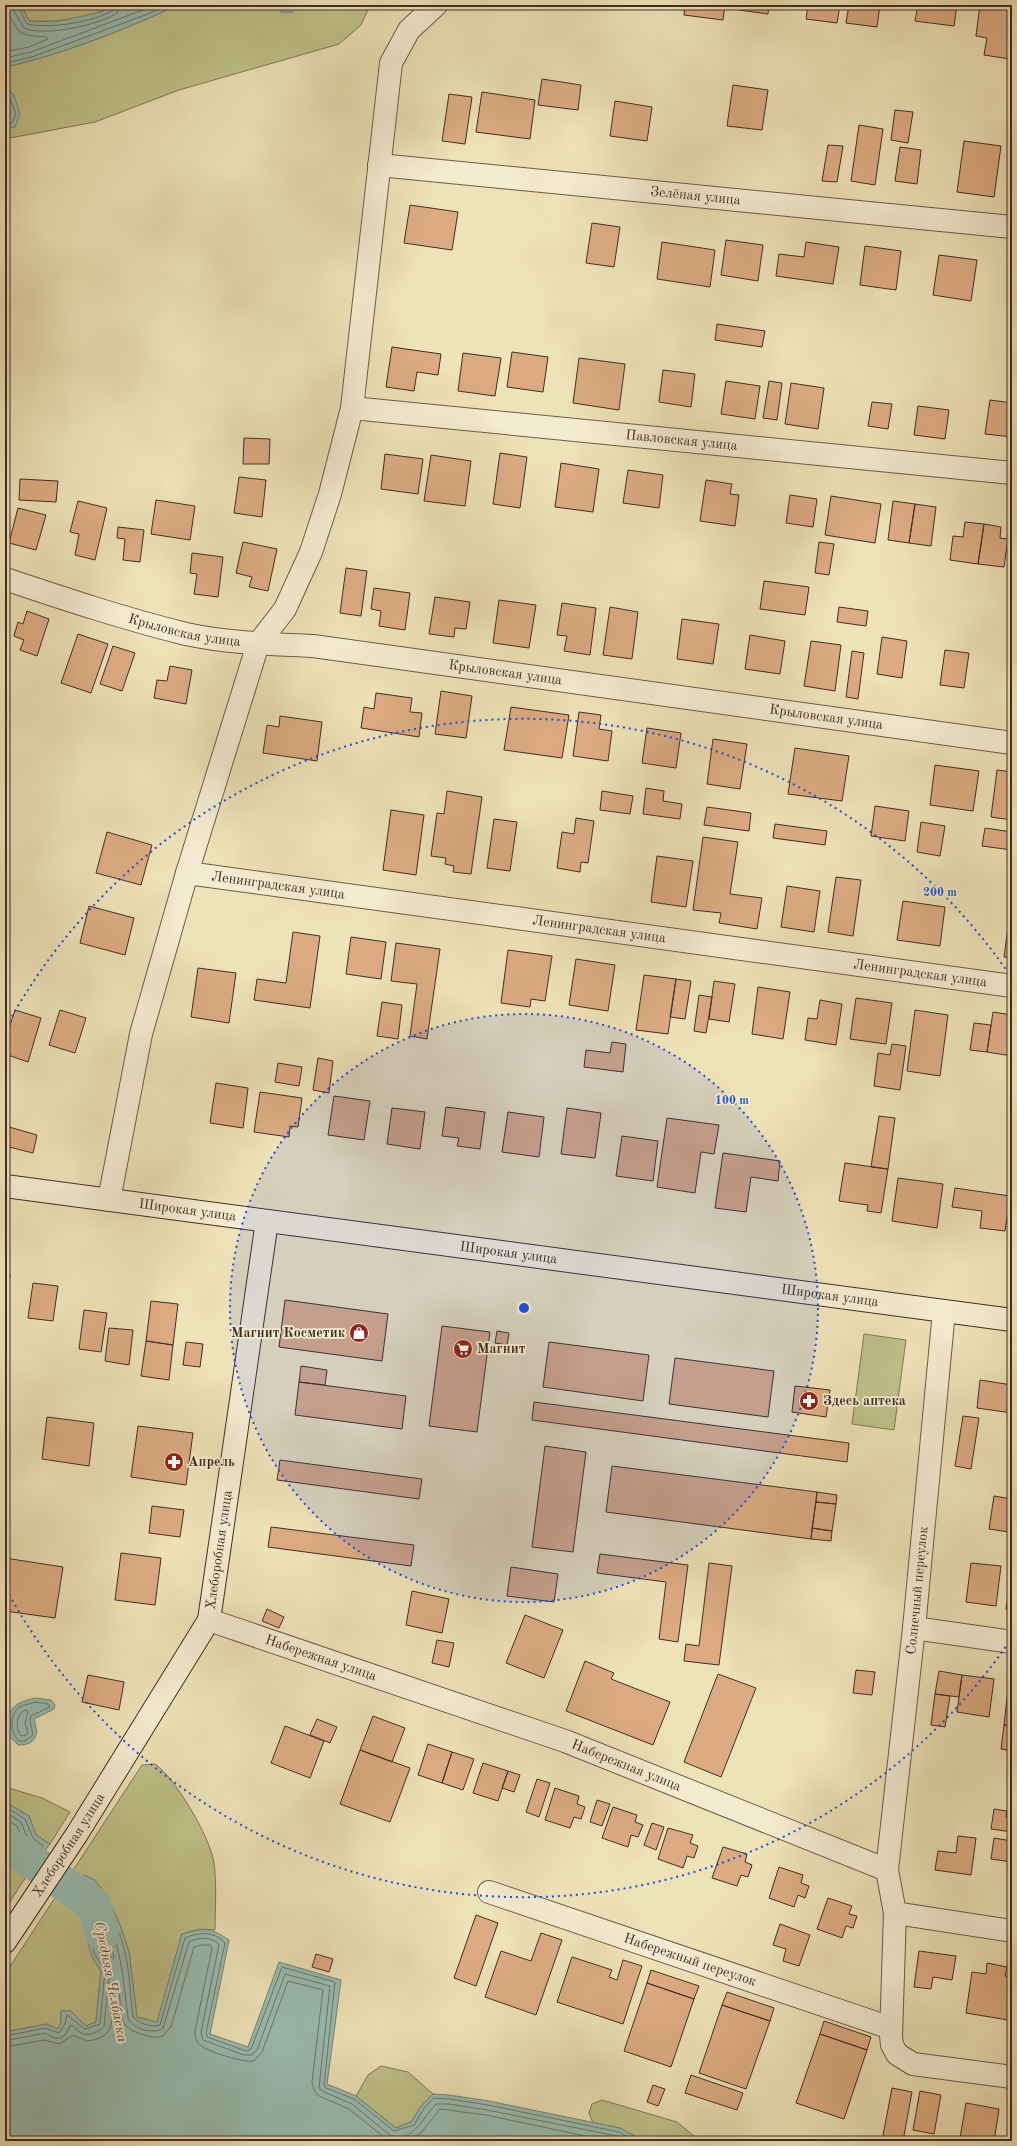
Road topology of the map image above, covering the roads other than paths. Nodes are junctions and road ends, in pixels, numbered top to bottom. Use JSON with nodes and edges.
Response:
{"nodes":[{"id":1,"x":436,"y":5,"type":"edge"},
{"id":2,"x":379,"y":165,"type":"junction"},
{"id":3,"x":1012,"y":227,"type":"edge"},
{"id":4,"x":352,"y":408,"type":"junction"},
{"id":5,"x":1012,"y":473,"type":"edge"},
{"id":6,"x":5,"y":580,"type":"edge"},
{"id":7,"x":258,"y":644,"type":"junction"},
{"id":8,"x":1012,"y":743,"type":"edge"},
{"id":9,"x":187,"y":873,"type":"junction"},
{"id":10,"x":1012,"y":986,"type":"edge"},
{"id":11,"x":5,"y":1186,"type":"edge"},
{"id":12,"x":109,"y":1200,"type":"junction"},
{"id":13,"x":267,"y":1221,"type":"junction"},
{"id":14,"x":944,"y":1310,"type":"junction"},
{"id":15,"x":1012,"y":1320,"type":"edge"},
{"id":16,"x":209,"y":1620,"type":"junction"},
{"id":17,"x":914,"y":1628,"type":"junction"},
{"id":18,"x":1012,"y":1642,"type":"edge"},
{"id":19,"x":887,"y":1870,"type":"junction"},
{"id":20,"x":489,"y":1892,"type":"dead end"},
{"id":21,"x":895,"y":1913,"type":"junction"},
{"id":22,"x":1012,"y":1931,"type":"edge"},
{"id":23,"x":5,"y":1942,"type":"edge"},
{"id":24,"x":891,"y":2028,"type":"junction"},
{"id":25,"x":1012,"y":2077,"type":"edge"}],
"edges":[{"from":1,"to":2,"type":"street"},
{"from":2,"to":3,"type":"street","name":"Зелёная улица"},
{"from":2,"to":4,"type":"street"},
{"from":4,"to":5,"type":"street","name":"Павловская улица"},
{"from":4,"to":7,"type":"street"},
{"from":6,"to":7,"type":"street","name":"Крыловская улица"},
{"from":7,"to":8,"type":"street","name":"Крыловская улица"},
{"from":7,"to":9,"type":"street"},
{"from":9,"to":10,"type":"street","name":"Ленинградская улица"},
{"from":9,"to":12,"type":"street"},
{"from":11,"to":12,"type":"street","name":"Широкая улица"},
{"from":12,"to":13,"type":"street","name":"Широкая улица"},
{"from":13,"to":14,"type":"street","name":"Широкая улица"},
{"from":13,"to":16,"type":"street","name":"Хлеборобная улица"},
{"from":14,"to":15,"type":"street","name":"Широкая улица"},
{"from":14,"to":17,"type":"street","name":"Солнечный переулок"},
{"from":16,"to":19,"type":"street","name":"Набережная улица"},
{"from":16,"to":23,"type":"street","name":"Хлеборобная улица"},
{"from":17,"to":18,"type":"street"},
{"from":17,"to":19,"type":"street","name":"Солнечный переулок"},
{"from":19,"to":21,"type":"street"},
{"from":20,"to":24,"type":"street","name":"Набережный переулок"},
{"from":21,"to":22,"type":"street"},
{"from":21,"to":24,"type":"street"},
{"from":24,"to":25,"type":"street"}]}
